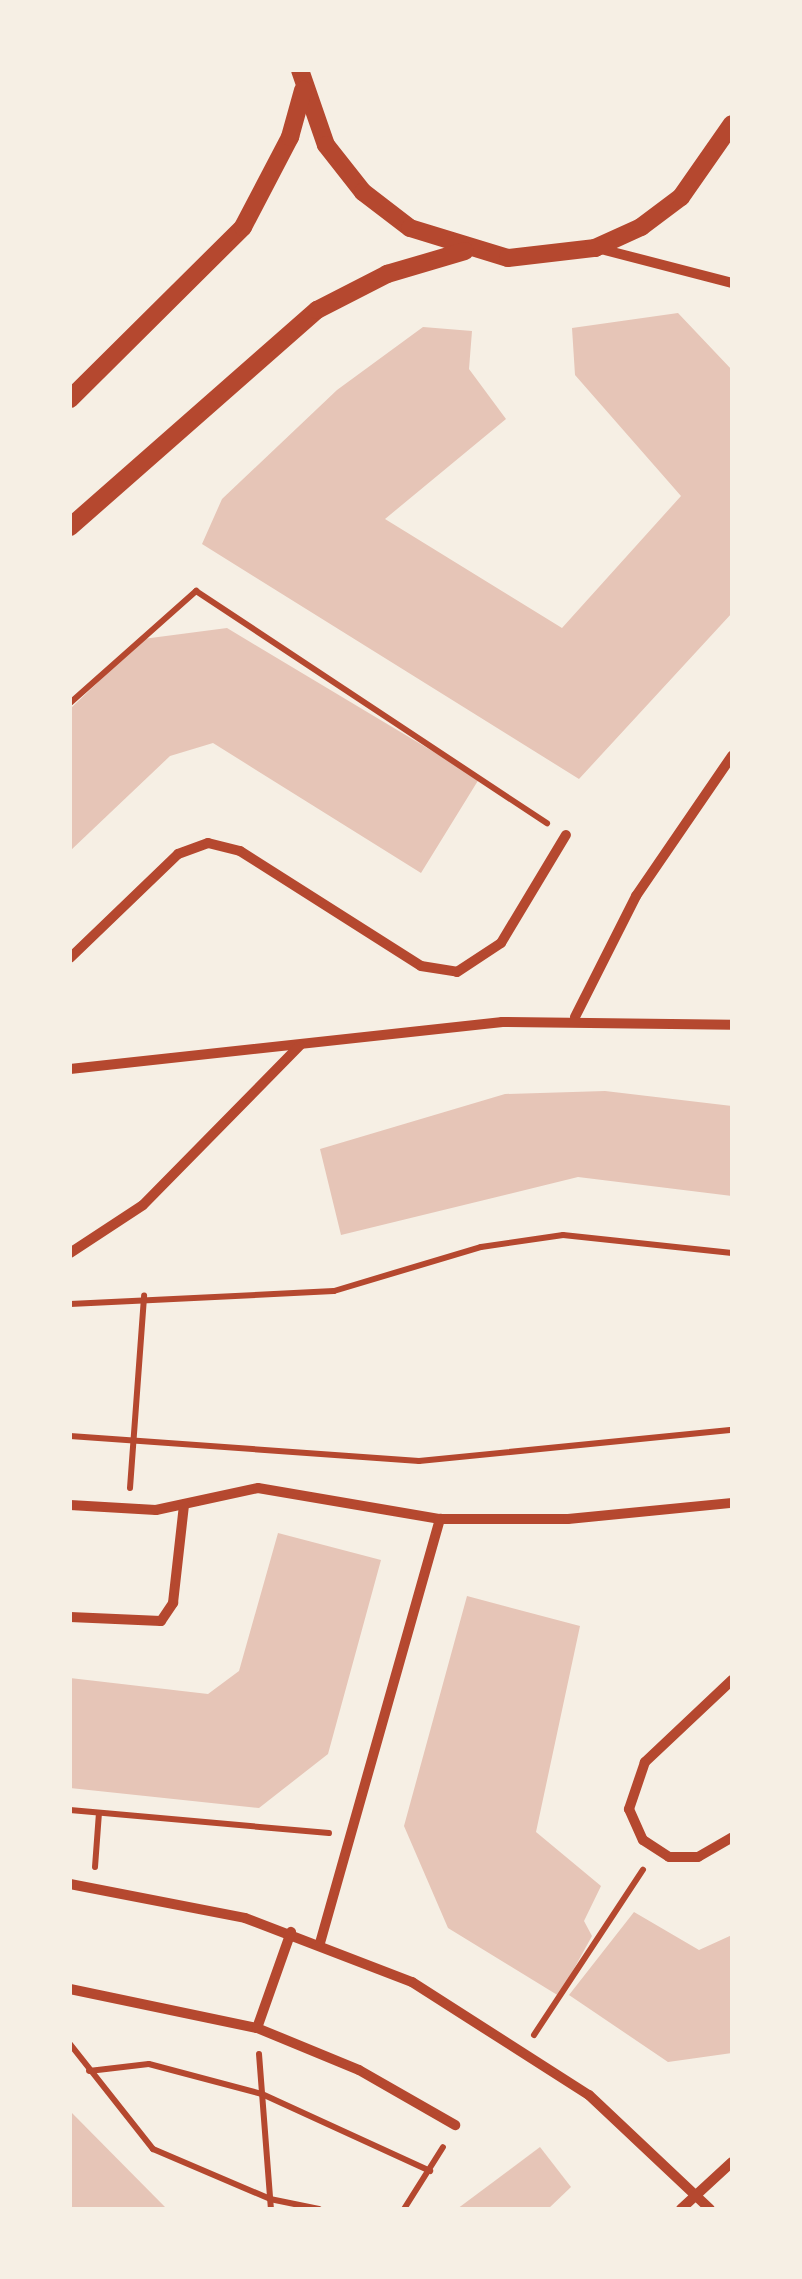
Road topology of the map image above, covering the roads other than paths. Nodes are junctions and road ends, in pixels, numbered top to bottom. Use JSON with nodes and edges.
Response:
{"nodes":[{"id":1,"x":300,"y":70,"type":"edge"},
{"id":2,"x":303,"y":90,"type":"junction"},
{"id":3,"x":732,"y":124,"type":"edge"},
{"id":4,"x":596,"y":248,"type":"junction"},
{"id":5,"x":465,"y":251,"type":"junction"},
{"id":6,"x":732,"y":283,"type":"edge"},
{"id":7,"x":70,"y":399,"type":"edge"},
{"id":8,"x":70,"y":528,"type":"edge"},
{"id":9,"x":732,"y":756,"type":"edge"},
{"id":10,"x":566,"y":835,"type":"road end"},
{"id":11,"x":70,"y":958,"type":"edge"},
{"id":12,"x":575,"y":1017,"type":"junction"},
{"id":13,"x":732,"y":1024,"type":"edge"},
{"id":14,"x":300,"y":1045,"type":"junction"},
{"id":15,"x":70,"y":1069,"type":"edge"},
{"id":16,"x":70,"y":1254,"type":"edge"},
{"id":17,"x":732,"y":1503,"type":"edge"},
{"id":18,"x":70,"y":1506,"type":"edge"},
{"id":19,"x":184,"y":1506,"type":"junction"},
{"id":20,"x":440,"y":1519,"type":"junction"},
{"id":21,"x":70,"y":1617,"type":"edge"},
{"id":22,"x":732,"y":1680,"type":"edge"},
{"id":23,"x":732,"y":1837,"type":"edge"},
{"id":24,"x":70,"y":1884,"type":"edge"},
{"id":25,"x":291,"y":1932,"type":"junction"},
{"id":26,"x":320,"y":1943,"type":"junction"},
{"id":27,"x":70,"y":1989,"type":"edge"},
{"id":28,"x":257,"y":2028,"type":"junction"},
{"id":29,"x":455,"y":2125,"type":"road end"},
{"id":30,"x":732,"y":2162,"type":"edge"},
{"id":31,"x":697,"y":2194,"type":"junction"},
{"id":32,"x":681,"y":2209,"type":"edge"},
{"id":33,"x":710,"y":2209,"type":"edge"}],
"edges":[{"from":1,"to":2,"type":"street"},
{"from":2,"to":5,"type":"street"},
{"from":2,"to":7,"type":"street"},
{"from":3,"to":4,"type":"street"},
{"from":4,"to":5,"type":"street"},
{"from":4,"to":6,"type":"street"},
{"from":5,"to":8,"type":"street"},
{"from":9,"to":12,"type":"street"},
{"from":10,"to":11,"type":"street"},
{"from":12,"to":13,"type":"street"},
{"from":12,"to":14,"type":"street"},
{"from":14,"to":15,"type":"street"},
{"from":14,"to":16,"type":"street"},
{"from":17,"to":20,"type":"street"},
{"from":18,"to":19,"type":"street"},
{"from":19,"to":20,"type":"street"},
{"from":19,"to":21,"type":"street"},
{"from":20,"to":26,"type":"street"},
{"from":22,"to":23,"type":"street"},
{"from":24,"to":25,"type":"street"},
{"from":25,"to":26,"type":"street"},
{"from":25,"to":28,"type":"street"},
{"from":26,"to":31,"type":"street"},
{"from":27,"to":28,"type":"street"},
{"from":28,"to":29,"type":"street"},
{"from":30,"to":31,"type":"street"},
{"from":31,"to":32,"type":"street"},
{"from":31,"to":33,"type":"street"}]}
